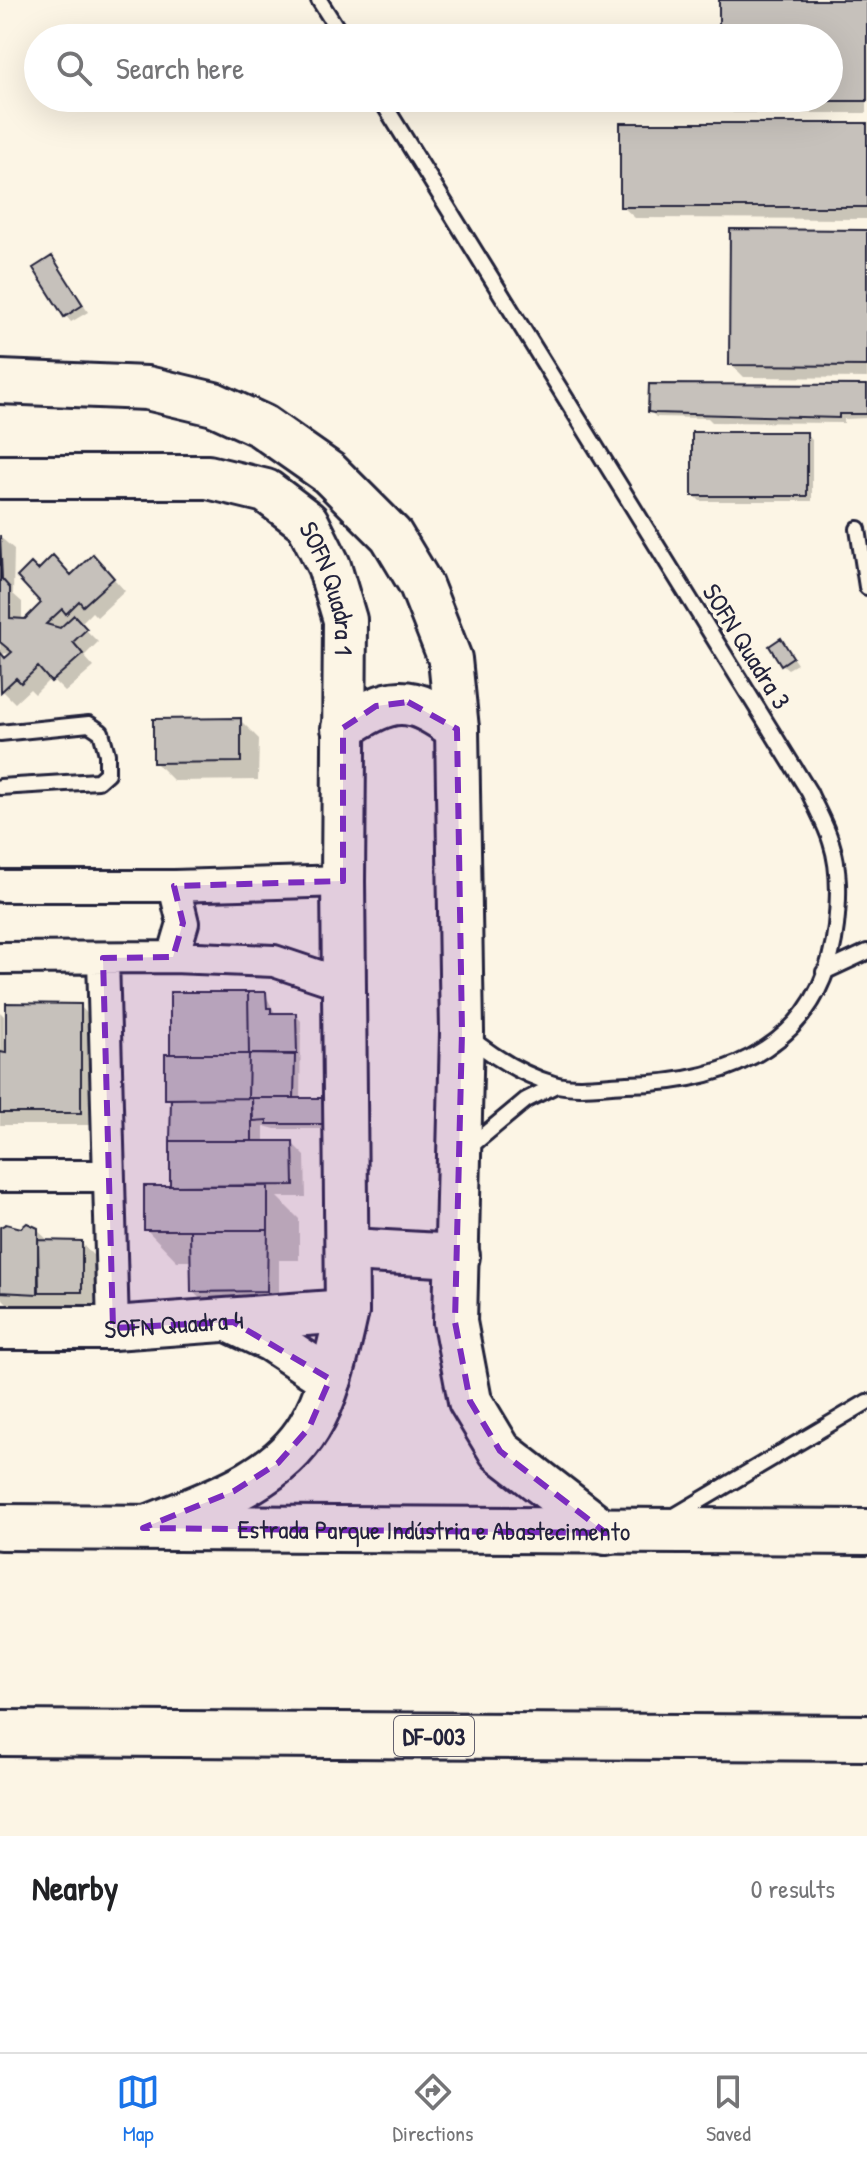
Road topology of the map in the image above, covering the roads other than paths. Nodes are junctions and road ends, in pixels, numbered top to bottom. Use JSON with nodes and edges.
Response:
{"nodes":[{"id":1,"x":319,"y":0,"type":"edge"},
{"id":2,"x":334,"y":24,"type":"edge"},
{"id":3,"x":389,"y":112,"type":"edge"},
{"id":4,"x":0,"y":382,"type":"edge"},
{"id":5,"x":0,"y":477,"type":"edge"},
{"id":6,"x":858,"y":529,"type":"dead end"},
{"id":7,"x":867,"y":587,"type":"edge"},
{"id":8,"x":343,"y":728,"type":"junction"},
{"id":9,"x":457,"y":729,"type":"junction"},
{"id":10,"x":0,"y":733,"type":"edge"},
{"id":11,"x":0,"y":787,"type":"edge"},
{"id":12,"x":343,"y":881,"type":"junction"},
{"id":13,"x":0,"y":886,"type":"edge"},
{"id":14,"x":174,"y":886,"type":"junction"},
{"id":15,"x":867,"y":952,"type":"edge"},
{"id":16,"x":173,"y":957,"type":"junction"},
{"id":17,"x":0,"y":958,"type":"edge"},
{"id":18,"x":103,"y":958,"type":"junction"},
{"id":19,"x":824,"y":972,"type":"junction"},
{"id":20,"x":343,"y":984,"type":"junction"},
{"id":21,"x":462,"y":1032,"type":"junction"},
{"id":22,"x":556,"y":1085,"type":"junction"},
{"id":23,"x":460,"y":1156,"type":"junction"},
{"id":24,"x":0,"y":1176,"type":"edge"},
{"id":25,"x":108,"y":1176,"type":"junction"},
{"id":26,"x":350,"y":1250,"type":"junction"},
{"id":27,"x":458,"y":1256,"type":"junction"},
{"id":28,"x":347,"y":1311,"type":"junction"},
{"id":29,"x":233,"y":1322,"type":"junction"},
{"id":30,"x":0,"y":1328,"type":"edge"},
{"id":31,"x":113,"y":1328,"type":"junction"},
{"id":32,"x":330,"y":1379,"type":"junction"},
{"id":33,"x":867,"y":1402,"type":"edge"},
{"id":34,"x":0,"y":1527,"type":"edge"},
{"id":35,"x":143,"y":1528,"type":"junction"},
{"id":36,"x":627,"y":1532,"type":"junction"},
{"id":37,"x":867,"y":1532,"type":"edge"},
{"id":38,"x":0,"y":1733,"type":"edge"},
{"id":39,"x":867,"y":1738,"type":"edge"}],
"edges":[{"from":1,"to":2,"type":"lane"},
{"from":3,"to":19,"type":"lane","name":"SOFN Quadra 3"},
{"from":4,"to":9,"type":"street"},
{"from":5,"to":8,"type":"street","name":"SOFN Quadra 1"},
{"from":6,"to":7,"type":"lane"},
{"from":8,"to":9,"type":"street"},
{"from":8,"to":12,"type":"street","name":"SOFN Quadra 1"},
{"from":9,"to":21,"type":"street"},
{"from":10,"to":11,"type":"lane"},
{"from":12,"to":14,"type":"street"},
{"from":12,"to":20,"type":"street","name":"SOFN Quadra 1"},
{"from":13,"to":14,"type":"street"},
{"from":14,"to":16,"type":"street"},
{"from":15,"to":19,"type":"lane"},
{"from":16,"to":18,"type":"street"},
{"from":16,"to":20,"type":"street"},
{"from":17,"to":18,"type":"street"},
{"from":18,"to":25,"type":"street"},
{"from":19,"to":22,"type":"lane","name":"SOFN Quadra 3"},
{"from":20,"to":26,"type":"street","name":"SOFN Quadra 1"},
{"from":21,"to":22,"type":"lane","name":"SOFN Quadra 3"},
{"from":21,"to":23,"type":"street"},
{"from":22,"to":23,"type":"lane","name":"SOFN Quadra 3"},
{"from":23,"to":27,"type":"street"},
{"from":24,"to":25,"type":"street"},
{"from":25,"to":31,"type":"street"},
{"from":26,"to":27,"type":"street"},
{"from":26,"to":28,"type":"street","name":"SOFN Quadra 1"},
{"from":27,"to":36,"type":"street"},
{"from":28,"to":29,"type":"street","name":"SOFN Quadra 4"},
{"from":28,"to":32,"type":"street","name":"SOFN Quadra 1"},
{"from":29,"to":31,"type":"street","name":"SOFN Quadra 4"},
{"from":29,"to":32,"type":"street"},
{"from":30,"to":31,"type":"street","name":"SOFN Quadra 4"},
{"from":32,"to":35,"type":"street","name":"SOFN Quadra 1"},
{"from":33,"to":36,"type":"lane"},
{"from":34,"to":35,"type":"highway","name":"Estrada Parque Indústria e Abastecimento"},
{"from":35,"to":36,"type":"highway","name":"Estrada Parque Indústria e Abastecimento"},
{"from":36,"to":37,"type":"highway","name":"Estrada Parque Indústria e Abastecimento"},
{"from":38,"to":39,"type":"highway","number":"DF-003"}]}
